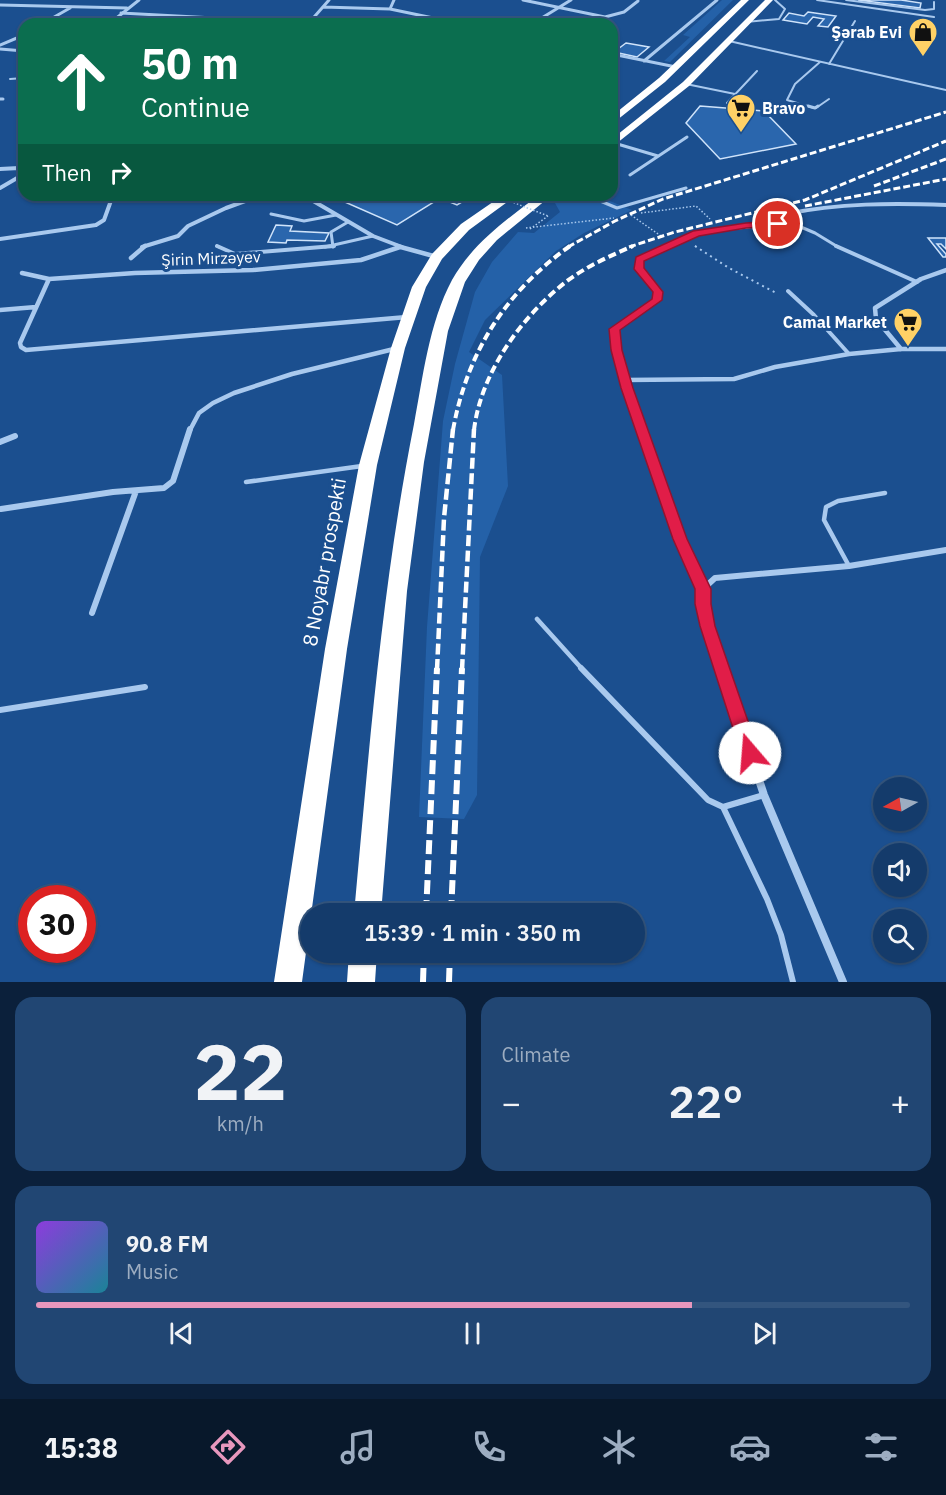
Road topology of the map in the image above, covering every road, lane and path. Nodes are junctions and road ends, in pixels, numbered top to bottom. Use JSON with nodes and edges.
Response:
{"nodes":[{"id":1,"x":140,"y":0,"type":"edge"},
{"id":2,"x":329,"y":0,"type":"edge"},
{"id":3,"x":394,"y":0,"type":"edge"},
{"id":4,"x":523,"y":0,"type":"edge"},
{"id":5,"x":572,"y":0,"type":"edge"},
{"id":6,"x":717,"y":0,"type":"edge"},
{"id":7,"x":745,"y":0,"type":"edge"},
{"id":8,"x":769,"y":0,"type":"edge"},
{"id":9,"x":775,"y":0,"type":"edge"},
{"id":10,"x":818,"y":0,"type":"edge"},
{"id":11,"x":846,"y":0,"type":"edge"},
{"id":12,"x":638,"y":1,"type":"edge"},
{"id":13,"x":934,"y":2,"type":"dead end"},
{"id":14,"x":0,"y":6,"type":"edge"},
{"id":15,"x":72,"y":7,"type":"junction"},
{"id":16,"x":323,"y":7,"type":"junction"},
{"id":17,"x":127,"y":8,"type":"junction"},
{"id":18,"x":557,"y":8,"type":"junction"},
{"id":19,"x":390,"y":9,"type":"junction"},
{"id":20,"x":121,"y":13,"type":"junction"},
{"id":21,"x":934,"y":17,"type":"dead end"},
{"id":22,"x":53,"y":18,"type":"edge"},
{"id":23,"x":116,"y":18,"type":"edge"},
{"id":24,"x":215,"y":18,"type":"edge"},
{"id":25,"x":313,"y":18,"type":"edge"},
{"id":26,"x":433,"y":18,"type":"edge"},
{"id":27,"x":541,"y":18,"type":"edge"},
{"id":28,"x":855,"y":21,"type":"dead end"},
{"id":29,"x":746,"y":22,"type":"junction"},
{"id":30,"x":18,"y":37,"type":"edge"},
{"id":31,"x":729,"y":41,"type":"junction"},
{"id":32,"x":0,"y":47,"type":"edge"},
{"id":33,"x":18,"y":50,"type":"edge"},
{"id":34,"x":620,"y":56,"type":"edge"},
{"id":35,"x":644,"y":61,"type":"junction"},
{"id":36,"x":820,"y":62,"type":"junction"},
{"id":37,"x":829,"y":64,"type":"junction"},
{"id":38,"x":676,"y":67,"type":"junction"},
{"id":39,"x":698,"y":71,"type":"junction"},
{"id":40,"x":757,"y":71,"type":"dead end"},
{"id":41,"x":18,"y":78,"type":"edge"},
{"id":42,"x":10,"y":79,"type":"dead end"},
{"id":43,"x":686,"y":84,"type":"junction"},
{"id":44,"x":946,"y":90,"type":"edge"},
{"id":45,"x":735,"y":94,"type":"junction"},
{"id":46,"x":829,"y":99,"type":"dead end"},
{"id":47,"x":727,"y":103,"type":"dead end"},
{"id":48,"x":618,"y":116,"type":"edge"},
{"id":49,"x":687,"y":137,"type":"dead end"},
{"id":50,"x":618,"y":140,"type":"edge"},
{"id":51,"x":618,"y":145,"type":"edge"},
{"id":52,"x":658,"y":156,"type":"junction"},
{"id":53,"x":18,"y":168,"type":"edge"},
{"id":54,"x":0,"y":169,"type":"edge"},
{"id":55,"x":630,"y":175,"type":"dead end"},
{"id":56,"x":18,"y":176,"type":"edge"},
{"id":57,"x":0,"y":188,"type":"edge"},
{"id":58,"x":686,"y":188,"type":"dead end"},
{"id":59,"x":111,"y":201,"type":"edge"},
{"id":60,"x":245,"y":201,"type":"edge"},
{"id":61,"x":313,"y":201,"type":"edge"},
{"id":62,"x":502,"y":201,"type":"edge"},
{"id":63,"x":509,"y":201,"type":"edge"},
{"id":64,"x":538,"y":201,"type":"edge"},
{"id":65,"x":600,"y":201,"type":"edge"},
{"id":66,"x":946,"y":206,"type":"edge"},
{"id":67,"x":271,"y":214,"type":"dead end"},
{"id":68,"x":336,"y":215,"type":"junction"},
{"id":69,"x":631,"y":215,"type":"dead end"},
{"id":70,"x":348,"y":222,"type":"junction"},
{"id":71,"x":789,"y":222,"type":"junction"},
{"id":72,"x":530,"y":229,"type":"dead end"},
{"id":73,"x":373,"y":236,"type":"junction"},
{"id":74,"x":0,"y":238,"type":"edge"},
{"id":75,"x":673,"y":243,"type":"junction"},
{"id":76,"x":218,"y":246,"type":"dead end"},
{"id":77,"x":333,"y":247,"type":"junction"},
{"id":78,"x":400,"y":247,"type":"junction"},
{"id":79,"x":437,"y":257,"type":"junction"},
{"id":80,"x":131,"y":258,"type":"dead end"},
{"id":81,"x":946,"y":270,"type":"edge"},
{"id":82,"x":22,"y":273,"type":"dead end"},
{"id":83,"x":50,"y":279,"type":"junction"},
{"id":84,"x":917,"y":282,"type":"junction"},
{"id":85,"x":788,"y":291,"type":"joint"},
{"id":86,"x":36,"y":307,"type":"junction"},
{"id":87,"x":0,"y":310,"type":"edge"},
{"id":88,"x":408,"y":317,"type":"junction"},
{"id":89,"x":398,"y":348,"type":"junction"},
{"id":90,"x":901,"y":349,"type":"junction"},
{"id":91,"x":946,"y":349,"type":"edge"},
{"id":92,"x":849,"y":354,"type":"junction"},
{"id":93,"x":625,"y":380,"type":"junction"},
{"id":94,"x":15,"y":436,"type":"dead end"},
{"id":95,"x":0,"y":442,"type":"edge"},
{"id":96,"x":368,"y":465,"type":"junction"},
{"id":97,"x":246,"y":482,"type":"dead end"},
{"id":98,"x":136,"y":491,"type":"junction"},
{"id":99,"x":885,"y":493,"type":"dead end"},
{"id":100,"x":1,"y":509,"type":"edge"},
{"id":101,"x":946,"y":550,"type":"edge"},
{"id":102,"x":849,"y":566,"type":"junction"},
{"id":103,"x":703,"y":589,"type":"junction"},
{"id":104,"x":92,"y":613,"type":"dead end"},
{"id":105,"x":537,"y":619,"type":"dead end"},
{"id":106,"x":145,"y":687,"type":"dead end"},
{"id":107,"x":0,"y":710,"type":"edge"},
{"id":108,"x":764,"y":795,"type":"junction"},
{"id":109,"x":723,"y":807,"type":"junction"},
{"id":110,"x":368,"y":903,"type":"edge"},
{"id":111,"x":362,"y":963,"type":"edge"},
{"id":112,"x":288,"y":982,"type":"edge"},
{"id":113,"x":361,"y":982,"type":"edge"},
{"id":114,"x":793,"y":982,"type":"edge"},
{"id":115,"x":843,"y":982,"type":"edge"}],
"edges":[{"from":1,"to":17,"type":"street"},
{"from":2,"to":16,"type":"street"},
{"from":3,"to":19,"type":"street"},
{"from":4,"to":18,"type":"street"},
{"from":5,"to":18,"type":"street"},
{"from":6,"to":35,"type":"street"},
{"from":7,"to":38,"type":"highway"},
{"from":8,"to":29,"type":"highway"},
{"from":9,"to":29,"type":"lane"},
{"from":10,"to":21,"type":"lane"},
{"from":11,"to":13,"type":"lane"},
{"from":12,"to":18,"type":"street"},
{"from":14,"to":15,"type":"street"},
{"from":15,"to":17,"type":"street"},
{"from":15,"to":22,"type":"street"},
{"from":16,"to":19,"type":"street"},
{"from":16,"to":25,"type":"street"},
{"from":17,"to":20,"type":"street"},
{"from":18,"to":27,"type":"street"},
{"from":19,"to":26,"type":"street"},
{"from":20,"to":23,"type":"street"},
{"from":20,"to":24,"type":"street"},
{"from":28,"to":37,"type":"lane"},
{"from":29,"to":31,"type":"highway"},
{"from":30,"to":32,"type":"street"},
{"from":31,"to":36,"type":"lane"},
{"from":31,"to":39,"type":"highway"},
{"from":32,"to":33,"type":"street"},
{"from":34,"to":35,"type":"street"},
{"from":35,"to":38,"type":"street"},
{"from":36,"to":37,"type":"lane"},
{"from":36,"to":46,"type":"lane"},
{"from":37,"to":44,"type":"lane"},
{"from":38,"to":39,"type":"highway"},
{"from":38,"to":48,"type":"highway"},
{"from":39,"to":43,"type":"highway"},
{"from":40,"to":45,"type":"lane"},
{"from":41,"to":42,"type":"lane"},
{"from":43,"to":45,"type":"lane"},
{"from":43,"to":50,"type":"highway"},
{"from":45,"to":47,"type":"lane"},
{"from":49,"to":52,"type":"lane"},
{"from":51,"to":52,"type":"lane"},
{"from":52,"to":55,"type":"lane"},
{"from":53,"to":54,"type":"street"},
{"from":56,"to":57,"type":"street"},
{"from":58,"to":65,"type":"lane"},
{"from":59,"to":74,"type":"street"},
{"from":60,"to":80,"type":"street"},
{"from":61,"to":68,"type":"street"},
{"from":62,"to":79,"type":"highway","name":"8 Noyabr prospekti"},
{"from":63,"to":72,"type":"path","bridge":true},
{"from":64,"to":110,"type":"highway"},
{"from":66,"to":71,"type":"street"},
{"from":67,"to":68,"type":"lane"},
{"from":68,"to":70,"type":"street"},
{"from":69,"to":75,"type":"path"},
{"from":70,"to":73,"type":"street"},
{"from":70,"to":77,"type":"lane"},
{"from":71,"to":75,"type":"street"},
{"from":71,"to":84,"type":"lane"},
{"from":73,"to":77,"type":"lane"},
{"from":73,"to":78,"type":"street"},
{"from":75,"to":85,"type":"path"},
{"from":75,"to":93,"type":"street"},
{"from":76,"to":77,"type":"lane"},
{"from":78,"to":79,"type":"street"},
{"from":78,"to":83,"type":"street","name":"Şirin Mirzəyev"},
{"from":79,"to":88,"type":"highway","name":"8 Noyabr prospekti"},
{"from":81,"to":84,"type":"street"},
{"from":82,"to":83,"type":"street","name":"Şirin Mirzəyev"},
{"from":83,"to":86,"type":"street"},
{"from":84,"to":90,"type":"street"},
{"from":85,"to":92,"type":"lane"},
{"from":86,"to":87,"type":"street"},
{"from":86,"to":88,"type":"street"},
{"from":88,"to":89,"type":"highway","name":"8 Noyabr prospekti"},
{"from":89,"to":96,"type":"highway","name":"8 Noyabr prospekti"},
{"from":89,"to":98,"type":"street"},
{"from":90,"to":91,"type":"street"},
{"from":90,"to":92,"type":"street"},
{"from":92,"to":93,"type":"street"},
{"from":93,"to":103,"type":"street"},
{"from":94,"to":95,"type":"street"},
{"from":96,"to":97,"type":"lane"},
{"from":96,"to":112,"type":"highway","name":"8 Noyabr prospekti"},
{"from":98,"to":100,"type":"street"},
{"from":98,"to":104,"type":"street"},
{"from":99,"to":102,"type":"lane"},
{"from":101,"to":102,"type":"street"},
{"from":102,"to":103,"type":"street"},
{"from":103,"to":108,"type":"street"},
{"from":105,"to":109,"type":"lane"},
{"from":106,"to":107,"type":"lane"},
{"from":108,"to":109,"type":"lane"},
{"from":108,"to":115,"type":"street"},
{"from":109,"to":114,"type":"lane"},
{"from":111,"to":113,"type":"highway"}]}
